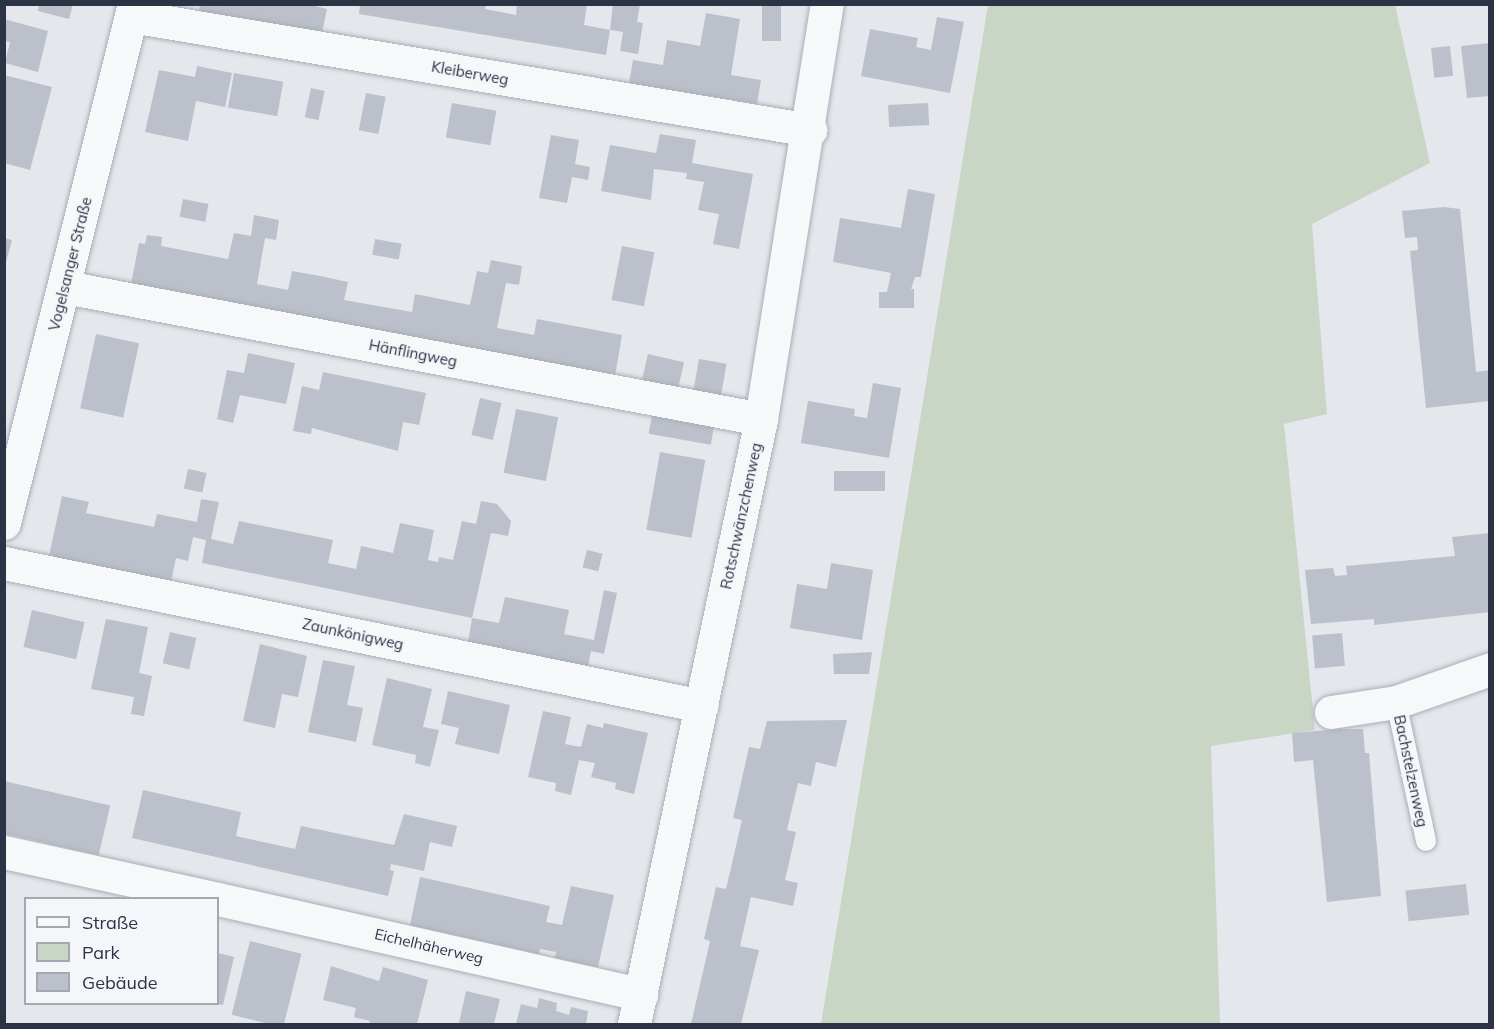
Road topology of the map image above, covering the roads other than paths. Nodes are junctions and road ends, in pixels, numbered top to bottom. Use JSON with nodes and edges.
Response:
{"nodes":[{"id":1,"x":827,"y":4,"type":"edge"},
{"id":2,"x":132,"y":10,"type":"edge"},
{"id":3,"x":810,"y":130,"type":"junction"},
{"id":4,"x":65,"y":287,"type":"junction"},
{"id":5,"x":761,"y":419,"type":"junction"},
{"id":6,"x":4,"y":523,"type":"edge"},
{"id":7,"x":4,"y":563,"type":"edge"},
{"id":8,"x":1490,"y":669,"type":"edge"},
{"id":9,"x":1396,"y":702,"type":"junction"},
{"id":10,"x":702,"y":706,"type":"junction"},
{"id":11,"x":1331,"y":712,"type":"dead end"},
{"id":12,"x":1426,"y":841,"type":"dead end"},
{"id":13,"x":4,"y":852,"type":"edge"},
{"id":14,"x":207,"y":897,"type":"edge"},
{"id":15,"x":219,"y":900,"type":"edge"},
{"id":16,"x":638,"y":1009,"type":"edge"}],
"edges":[{"from":1,"to":3,"type":"street","name":"Rotschwänzchenweg"},
{"from":2,"to":3,"type":"street","name":"Kleiberweg"},
{"from":2,"to":4,"type":"street","name":"Vogelsanger Straße"},
{"from":3,"to":5,"type":"street","name":"Rotschwänzchenweg"},
{"from":4,"to":5,"type":"street","name":"Hänflingweg"},
{"from":4,"to":6,"type":"street","name":"Vogelsanger Straße"},
{"from":5,"to":10,"type":"street","name":"Rotschwänzchenweg"},
{"from":7,"to":10,"type":"street","name":"Zaunkönigweg"},
{"from":8,"to":9,"type":"street","name":"Bachstelzenweg"},
{"from":9,"to":11,"type":"street","name":"Bachstelzenweg"},
{"from":9,"to":12,"type":"lane","name":"Bachstelzenweg"},
{"from":10,"to":16,"type":"street","name":"Rotschwänzchenweg"},
{"from":13,"to":14,"type":"street","name":"Eichelhäherweg"},
{"from":15,"to":16,"type":"street","name":"Eichelhäherweg"}]}
